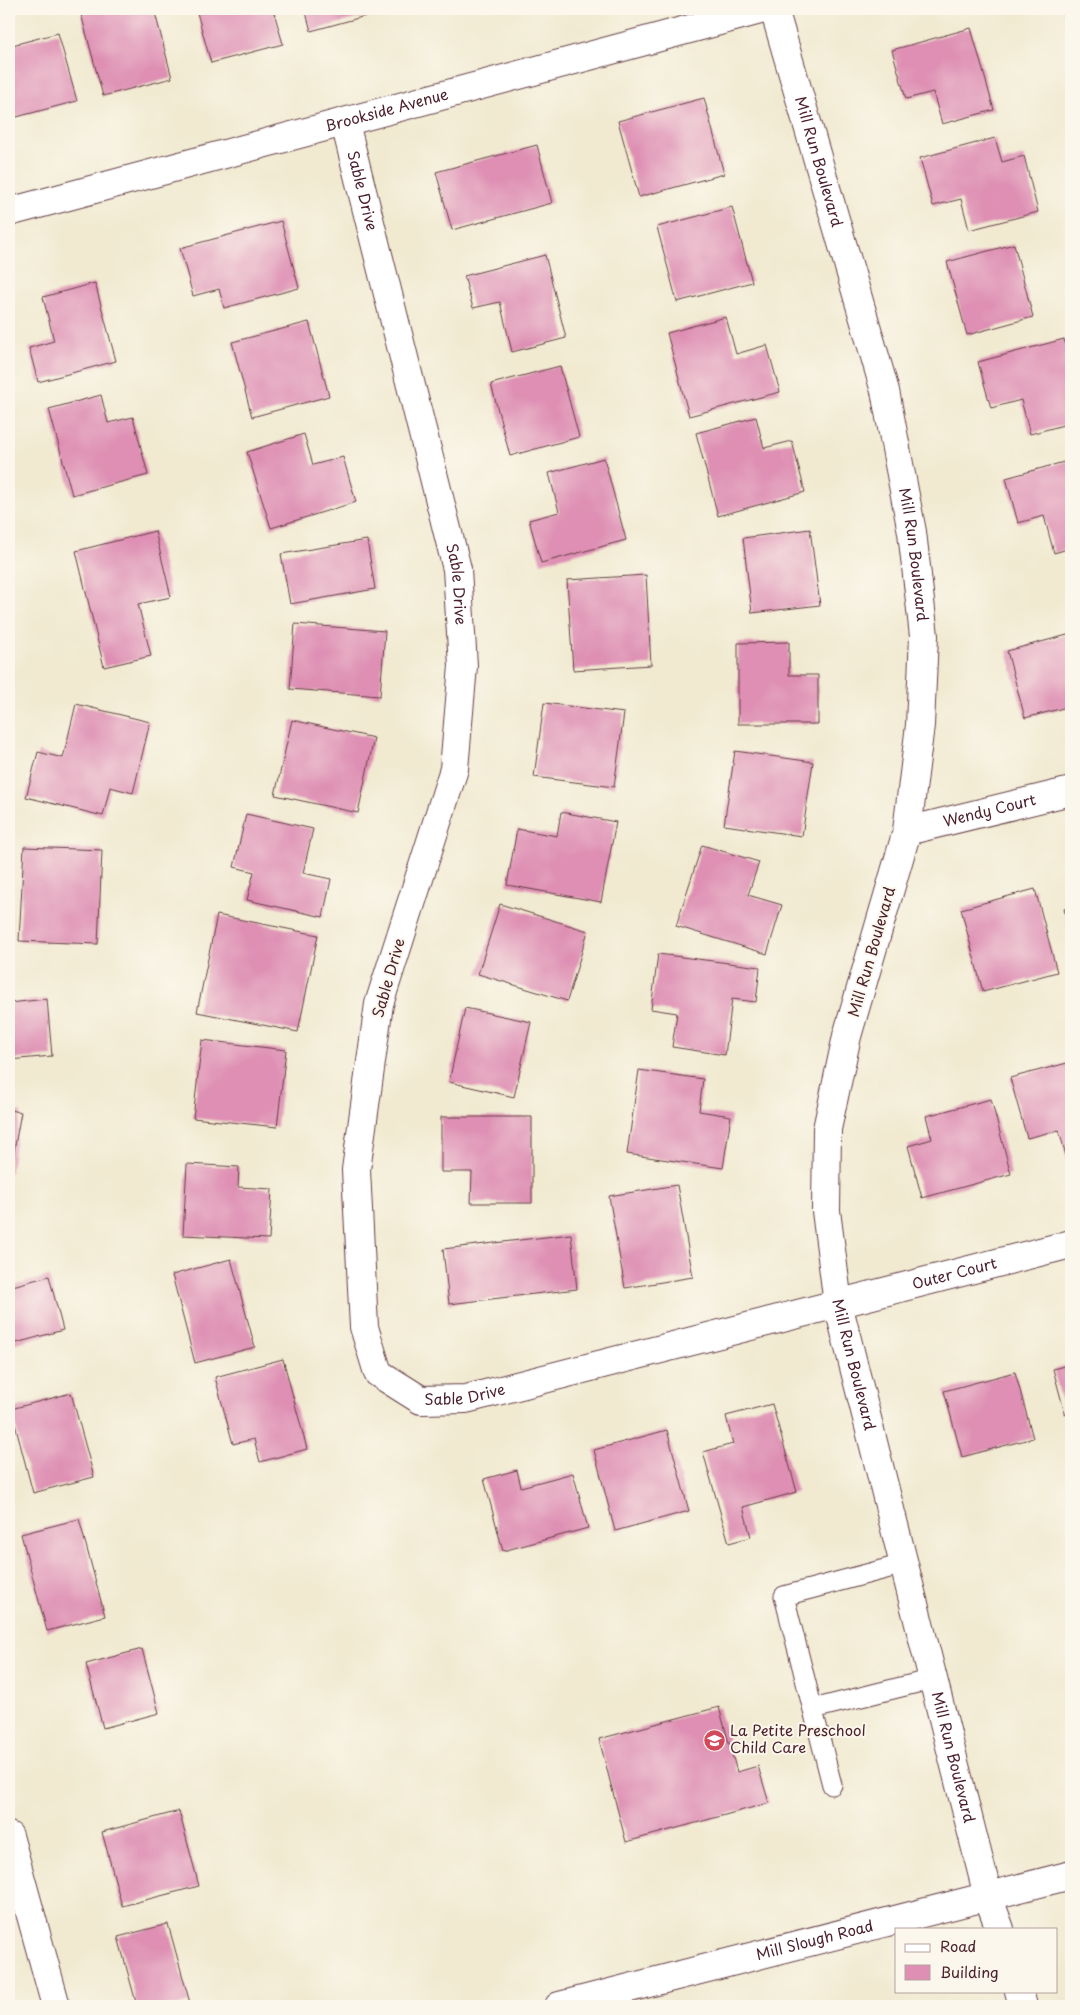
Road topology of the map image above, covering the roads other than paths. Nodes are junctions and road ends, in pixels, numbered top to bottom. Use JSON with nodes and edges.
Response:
{"nodes":[{"id":1,"x":764,"y":9,"type":"edge"},
{"id":2,"x":774,"y":9,"type":"edge"},
{"id":3,"x":345,"y":123,"type":"junction"},
{"id":4,"x":9,"y":212,"type":"edge"},
{"id":5,"x":1071,"y":791,"type":"edge"},
{"id":6,"x":908,"y":831,"type":"junction"},
{"id":7,"x":1071,"y":1244,"type":"edge"},
{"id":8,"x":838,"y":1304,"type":"junction"},
{"id":9,"x":904,"y":1564,"type":"junction"},
{"id":10,"x":933,"y":1679,"type":"junction"},
{"id":11,"x":813,"y":1709,"type":"junction"},
{"id":12,"x":832,"y":1785,"type":"dead end"},
{"id":13,"x":9,"y":1836,"type":"edge"},
{"id":14,"x":1071,"y":1875,"type":"edge"},
{"id":15,"x":988,"y":1896,"type":"junction"},
{"id":16,"x":1000,"y":1928,"type":"edge"},
{"id":17,"x":1019,"y":1992,"type":"edge"},
{"id":18,"x":56,"y":2006,"type":"edge"},
{"id":19,"x":559,"y":2006,"type":"edge"},
{"id":20,"x":1023,"y":2006,"type":"edge"}],
"edges":[{"from":1,"to":3,"type":"street","name":"Brookside Avenue"},
{"from":2,"to":6,"type":"street","name":"Mill Run Boulevard"},
{"from":3,"to":4,"type":"street","name":"Brookside Avenue"},
{"from":3,"to":8,"type":"street","name":"Sable Drive"},
{"from":5,"to":6,"type":"street","name":"Wendy Court"},
{"from":6,"to":8,"type":"street","name":"Mill Run Boulevard"},
{"from":7,"to":8,"type":"street","name":"Outer Court"},
{"from":8,"to":9,"type":"street","name":"Mill Run Boulevard"},
{"from":9,"to":10,"type":"street","name":"Mill Run Boulevard"},
{"from":9,"to":11,"type":"lane"},
{"from":10,"to":11,"type":"lane"},
{"from":10,"to":15,"type":"street","name":"Mill Run Boulevard"},
{"from":11,"to":12,"type":"lane"},
{"from":13,"to":18,"type":"street"},
{"from":14,"to":15,"type":"street","name":"Mill Slough Road"},
{"from":15,"to":16,"type":"street","name":"Mill Run Boulevard"},
{"from":15,"to":19,"type":"street","name":"Mill Slough Road"},
{"from":17,"to":20,"type":"street"}]}
